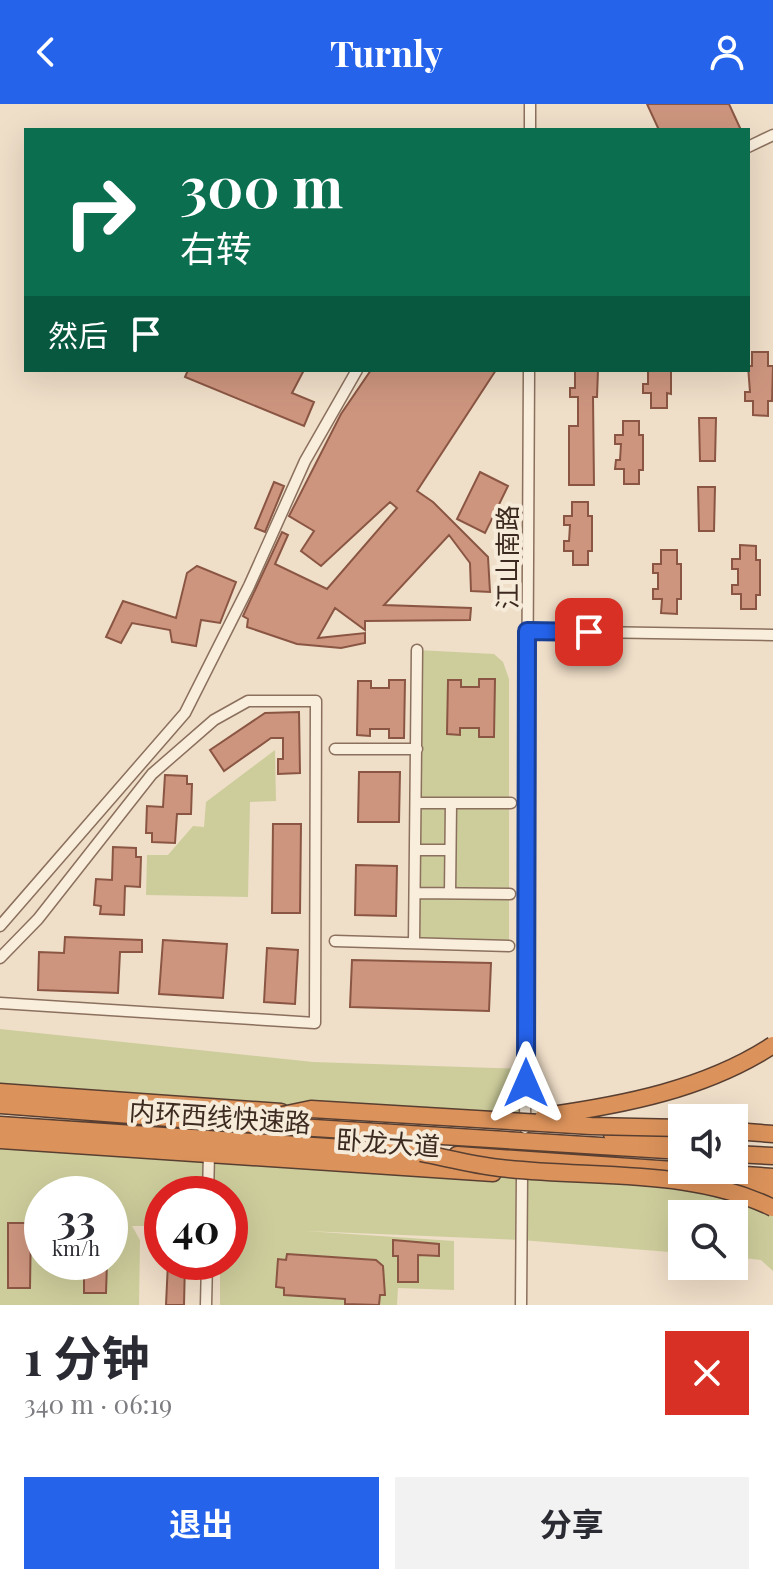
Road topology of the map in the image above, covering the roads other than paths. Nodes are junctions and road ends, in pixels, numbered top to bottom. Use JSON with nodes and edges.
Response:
{"nodes":[{"id":1,"x":530,"y":104,"type":"edge"},
{"id":2,"x":530,"y":128,"type":"edge"},
{"id":3,"x":773,"y":135,"type":"edge"},
{"id":4,"x":750,"y":146,"type":"edge"},
{"id":5,"x":356,"y":372,"type":"edge"},
{"id":6,"x":529,"y":372,"type":"edge"},
{"id":7,"x":527,"y":631,"type":"junction"},
{"id":8,"x":773,"y":635,"type":"edge"},
{"id":9,"x":417,"y":650,"type":"dead end"},
{"id":10,"x":335,"y":749,"type":"dead end"},
{"id":11,"x":417,"y":749,"type":"junction"},
{"id":12,"x":417,"y":803,"type":"junction"},
{"id":13,"x":451,"y":803,"type":"junction"},
{"id":14,"x":511,"y":803,"type":"dead end"},
{"id":15,"x":416,"y":850,"type":"junction"},
{"id":16,"x":450,"y":850,"type":"junction"},
{"id":17,"x":416,"y":893,"type":"junction"},
{"id":18,"x":450,"y":893,"type":"junction"},
{"id":19,"x":510,"y":894,"type":"dead end"},
{"id":20,"x":0,"y":926,"type":"edge"},
{"id":21,"x":335,"y":941,"type":"dead end"},
{"id":22,"x":414,"y":943,"type":"junction"},
{"id":23,"x":509,"y":946,"type":"dead end"},
{"id":24,"x":0,"y":958,"type":"edge"},
{"id":25,"x":0,"y":1003,"type":"edge"},
{"id":26,"x":773,"y":1045,"type":"edge"},
{"id":27,"x":0,"y":1090,"type":"edge"},
{"id":28,"x":0,"y":1105,"type":"edge"},
{"id":29,"x":208,"y":1121,"type":"junction"},
{"id":30,"x":507,"y":1121,"type":"junction"},
{"id":31,"x":0,"y":1125,"type":"edge"},
{"id":32,"x":525,"y":1128,"type":"junction"},
{"id":33,"x":668,"y":1128,"type":"edge"},
{"id":34,"x":748,"y":1132,"type":"edge"},
{"id":35,"x":773,"y":1134,"type":"edge"},
{"id":36,"x":668,"y":1137,"type":"edge"},
{"id":37,"x":0,"y":1140,"type":"edge"},
{"id":38,"x":748,"y":1143,"type":"edge"},
{"id":39,"x":773,"y":1144,"type":"edge"},
{"id":40,"x":0,"y":1150,"type":"edge"},
{"id":41,"x":668,"y":1150,"type":"edge"},
{"id":42,"x":187,"y":1152,"type":"junction"},
{"id":43,"x":421,"y":1153,"type":"junction"},
{"id":44,"x":209,"y":1154,"type":"junction"},
{"id":45,"x":748,"y":1155,"type":"edge"},
{"id":46,"x":773,"y":1156,"type":"edge"},
{"id":47,"x":522,"y":1175,"type":"junction"},
{"id":48,"x":208,"y":1176,"type":"edge"},
{"id":49,"x":773,"y":1177,"type":"edge"},
{"id":50,"x":773,"y":1193,"type":"edge"},
{"id":51,"x":773,"y":1208,"type":"edge"},
{"id":52,"x":207,"y":1280,"type":"edge"},
{"id":53,"x":206,"y":1305,"type":"edge"},
{"id":54,"x":521,"y":1305,"type":"edge"}],
"edges":[{"from":1,"to":2,"type":"street"},
{"from":3,"to":4,"type":"street"},
{"from":5,"to":20,"type":"street"},
{"from":6,"to":7,"type":"street","name":"江山南路"},
{"from":7,"to":8,"type":"street"},
{"from":7,"to":32,"type":"street","name":"江山南路"},
{"from":9,"to":11,"type":"street"},
{"from":10,"to":11,"type":"street"},
{"from":11,"to":12,"type":"street"},
{"from":12,"to":13,"type":"street"},
{"from":12,"to":15,"type":"street"},
{"from":13,"to":14,"type":"street"},
{"from":13,"to":16,"type":"street"},
{"from":15,"to":16,"type":"street"},
{"from":15,"to":17,"type":"street"},
{"from":16,"to":18,"type":"street"},
{"from":17,"to":18,"type":"street"},
{"from":17,"to":22,"type":"street"},
{"from":18,"to":19,"type":"street"},
{"from":21,"to":22,"type":"street"},
{"from":22,"to":23,"type":"street"},
{"from":24,"to":25,"type":"street"},
{"from":26,"to":30,"type":"highway","bridge":true},
{"from":27,"to":32,"type":"highway","name":"卧龙大道"},
{"from":28,"to":29,"type":"highway","name":"内环西线快速路"},
{"from":29,"to":30,"type":"highway","bridge":true},
{"from":29,"to":41,"type":"highway","name":"内环西线快速路","bridge":true},
{"from":30,"to":33,"type":"highway","bridge":true},
{"from":31,"to":43,"type":"highway","name":"内环西线快速路"},
{"from":32,"to":36,"type":"highway","name":"卧龙大道"},
{"from":34,"to":35,"type":"highway"},
{"from":37,"to":42,"type":"highway","name":"卧龙大道"},
{"from":38,"to":39,"type":"highway"},
{"from":40,"to":42,"type":"highway"},
{"from":42,"to":44,"type":"highway","name":"卧龙大道"},
{"from":43,"to":49,"type":"highway","name":"内环西线快速路","bridge":true},
{"from":43,"to":51,"type":"highway","bridge":true},
{"from":44,"to":47,"type":"highway","name":"卧龙大道"},
{"from":44,"to":48,"type":"street"},
{"from":45,"to":46,"type":"highway"},
{"from":47,"to":50,"type":"highway","name":"卧龙大道"},
{"from":47,"to":54,"type":"street"},
{"from":52,"to":53,"type":"street"}]}
